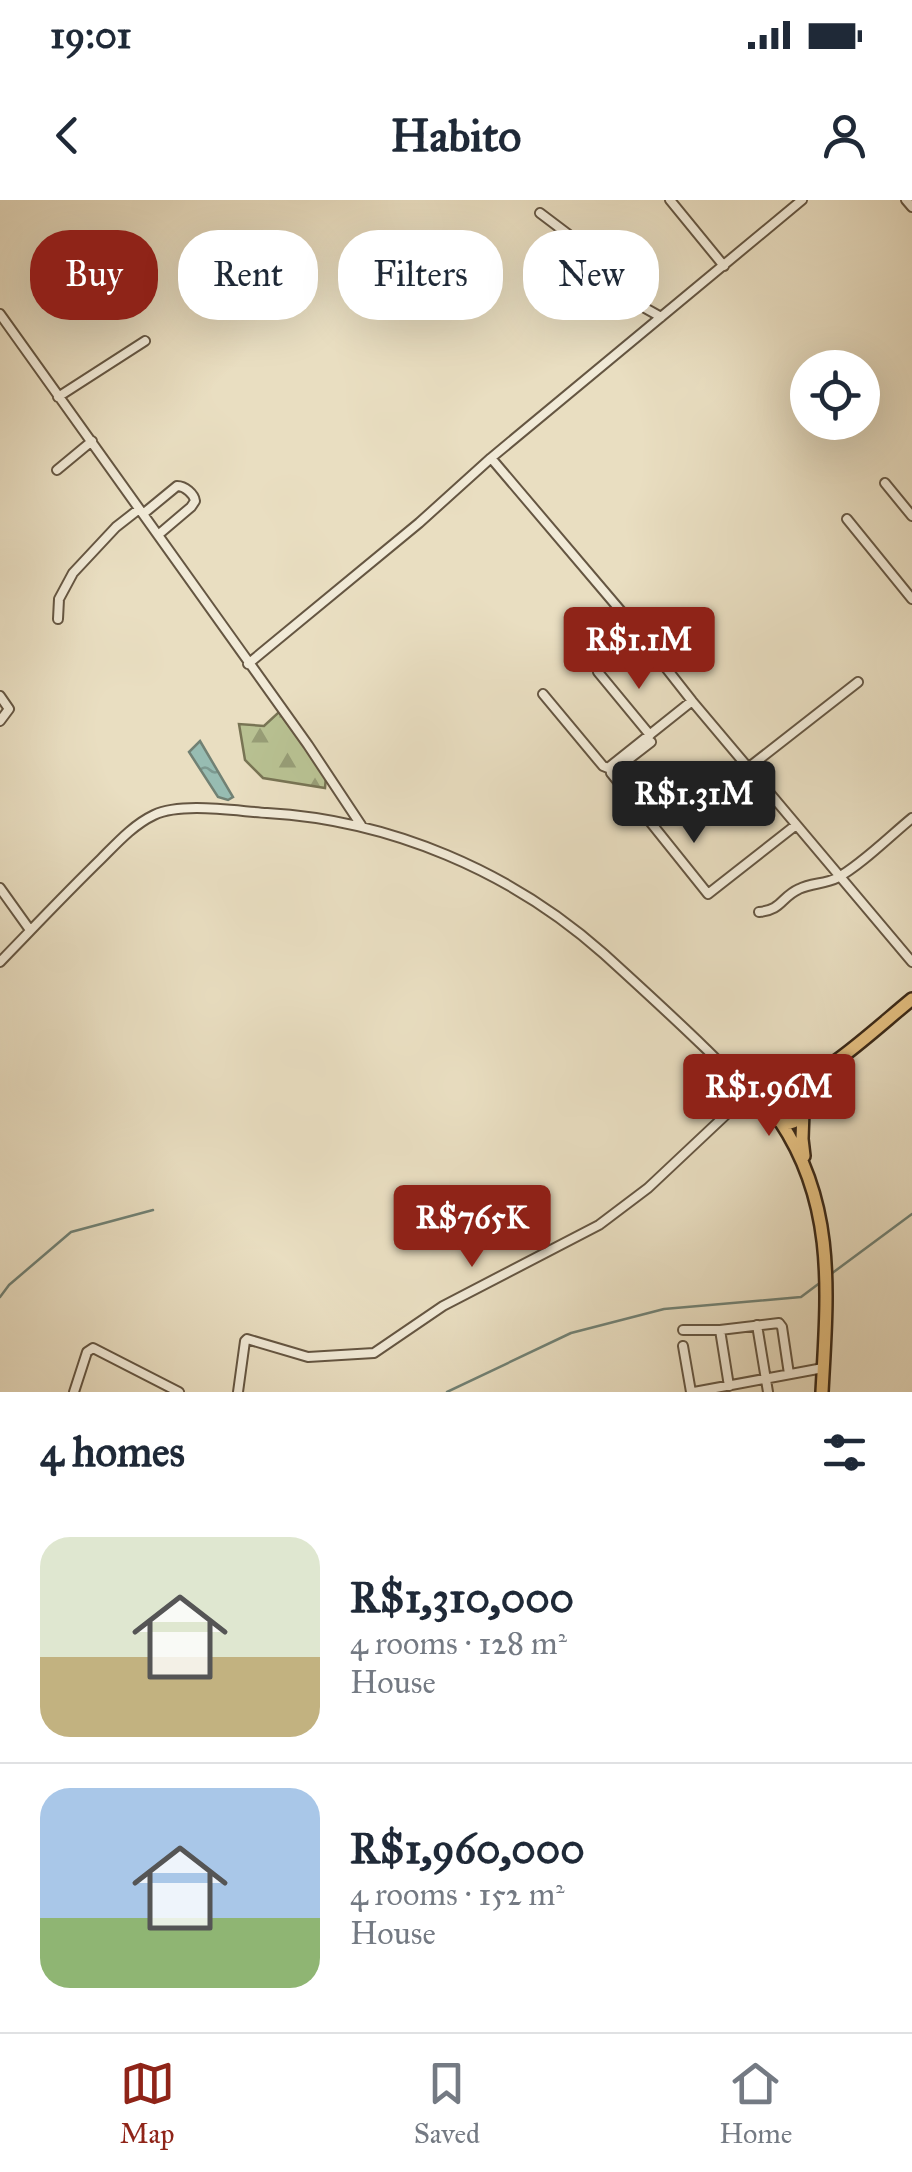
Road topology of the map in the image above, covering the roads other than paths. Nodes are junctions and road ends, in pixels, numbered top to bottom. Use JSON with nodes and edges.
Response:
{"nodes":[{"id":1,"x":670,"y":200,"type":"edge"},
{"id":2,"x":802,"y":200,"type":"edge"},
{"id":3,"x":540,"y":213,"type":"dead end"},
{"id":4,"x":724,"y":266,"type":"junction"},
{"id":5,"x":0,"y":314,"type":"edge"},
{"id":6,"x":662,"y":317,"type":"junction"},
{"id":7,"x":145,"y":341,"type":"dead end"},
{"id":8,"x":58,"y":396,"type":"junction"},
{"id":9,"x":92,"y":441,"type":"junction"},
{"id":10,"x":491,"y":458,"type":"junction"},
{"id":11,"x":58,"y":470,"type":"dead end"},
{"id":12,"x":885,"y":483,"type":"dead end"},
{"id":13,"x":141,"y":512,"type":"junction"},
{"id":14,"x":912,"y":516,"type":"edge"},
{"id":15,"x":847,"y":519,"type":"dead end"},
{"id":16,"x":158,"y":535,"type":"junction"},
{"id":17,"x":912,"y":598,"type":"edge"},
{"id":18,"x":58,"y":619,"type":"dead end"},
{"id":19,"x":248,"y":664,"type":"junction"},
{"id":20,"x":598,"y":672,"type":"dead end"},
{"id":21,"x":858,"y":682,"type":"dead end"},
{"id":22,"x":543,"y":694,"type":"dead end"},
{"id":23,"x":0,"y":696,"type":"edge"},
{"id":24,"x":692,"y":701,"type":"junction"},
{"id":25,"x":0,"y":721,"type":"edge"},
{"id":26,"x":651,"y":738,"type":"junction"},
{"id":27,"x":748,"y":768,"type":"junction"},
{"id":28,"x":912,"y":818,"type":"edge"},
{"id":29,"x":362,"y":825,"type":"junction"},
{"id":30,"x":796,"y":825,"type":"junction"},
{"id":31,"x":840,"y":876,"type":"junction"},
{"id":32,"x":0,"y":888,"type":"edge"},
{"id":33,"x":759,"y":912,"type":"dead end"},
{"id":34,"x":30,"y":930,"type":"junction"},
{"id":35,"x":0,"y":962,"type":"edge"},
{"id":36,"x":912,"y":962,"type":"edge"},
{"id":37,"x":912,"y":999,"type":"edge"},
{"id":38,"x":832,"y":1066,"type":"junction"},
{"id":39,"x":727,"y":1070,"type":"junction"},
{"id":40,"x":754,"y":1083,"type":"junction"},
{"id":41,"x":786,"y":1089,"type":"junction"},
{"id":42,"x":748,"y":1093,"type":"junction"},
{"id":43,"x":803,"y":1108,"type":"junction"},
{"id":44,"x":770,"y":1110,"type":"junction"},
{"id":45,"x":780,"y":1121,"type":"junction"},
{"id":46,"x":806,"y":1170,"type":"junction"},
{"id":47,"x":756,"y":1325,"type":"junction"},
{"id":48,"x":683,"y":1330,"type":"dead end"},
{"id":49,"x":720,"y":1330,"type":"junction"},
{"id":50,"x":683,"y":1346,"type":"dead end"},
{"id":51,"x":823,"y":1368,"type":"junction"},
{"id":52,"x":789,"y":1374,"type":"junction"},
{"id":53,"x":766,"y":1379,"type":"junction"},
{"id":54,"x":729,"y":1386,"type":"junction"},
{"id":55,"x":74,"y":1392,"type":"edge"},
{"id":56,"x":179,"y":1392,"type":"edge"},
{"id":57,"x":238,"y":1392,"type":"edge"},
{"id":58,"x":693,"y":1392,"type":"edge"},
{"id":59,"x":768,"y":1392,"type":"edge"},
{"id":60,"x":822,"y":1392,"type":"edge"}],
"edges":[{"from":1,"to":4,"type":"street"},
{"from":2,"to":4,"type":"street"},
{"from":3,"to":6,"type":"street"},
{"from":4,"to":6,"type":"street"},
{"from":5,"to":8,"type":"street"},
{"from":6,"to":10,"type":"street"},
{"from":7,"to":8,"type":"street"},
{"from":8,"to":9,"type":"street"},
{"from":9,"to":11,"type":"street"},
{"from":9,"to":13,"type":"street"},
{"from":10,"to":19,"type":"street"},
{"from":10,"to":24,"type":"street"},
{"from":12,"to":14,"type":"street"},
{"from":13,"to":16,"type":"street"},
{"from":13,"to":16,"type":"street"},
{"from":13,"to":18,"type":"street"},
{"from":15,"to":17,"type":"street"},
{"from":16,"to":19,"type":"street"},
{"from":19,"to":29,"type":"street"},
{"from":20,"to":26,"type":"street"},
{"from":21,"to":27,"type":"street"},
{"from":22,"to":26,"type":"street"},
{"from":23,"to":25,"type":"street"},
{"from":24,"to":26,"type":"street"},
{"from":24,"to":27,"type":"street"},
{"from":26,"to":30,"type":"street"},
{"from":27,"to":30,"type":"street"},
{"from":28,"to":31,"type":"street"},
{"from":29,"to":34,"type":"street"},
{"from":29,"to":39,"type":"street"},
{"from":30,"to":31,"type":"street"},
{"from":31,"to":33,"type":"street"},
{"from":31,"to":36,"type":"street"},
{"from":32,"to":34,"type":"street"},
{"from":34,"to":35,"type":"street"},
{"from":37,"to":38,"type":"main road"},
{"from":38,"to":41,"type":"main road"},
{"from":38,"to":43,"type":"main road"},
{"from":39,"to":40,"type":"street"},
{"from":39,"to":42,"type":"street"},
{"from":40,"to":41,"type":"street"},
{"from":40,"to":42,"type":"street"},
{"from":41,"to":43,"type":"main road"},
{"from":41,"to":44,"type":"main road"},
{"from":42,"to":44,"type":"street"},
{"from":42,"to":57,"type":"street"},
{"from":43,"to":45,"type":"main road"},
{"from":43,"to":46,"type":"main road"},
{"from":44,"to":45,"type":"main road"},
{"from":45,"to":46,"type":"main road"},
{"from":46,"to":51,"type":"main road"},
{"from":47,"to":49,"type":"street"},
{"from":47,"to":52,"type":"street"},
{"from":47,"to":53,"type":"street"},
{"from":48,"to":49,"type":"street"},
{"from":49,"to":54,"type":"street"},
{"from":50,"to":58,"type":"street"},
{"from":51,"to":52,"type":"street"},
{"from":51,"to":60,"type":"main road"},
{"from":52,"to":53,"type":"street"},
{"from":53,"to":54,"type":"street"},
{"from":53,"to":59,"type":"street"},
{"from":54,"to":58,"type":"street"},
{"from":55,"to":56,"type":"street"}]}
